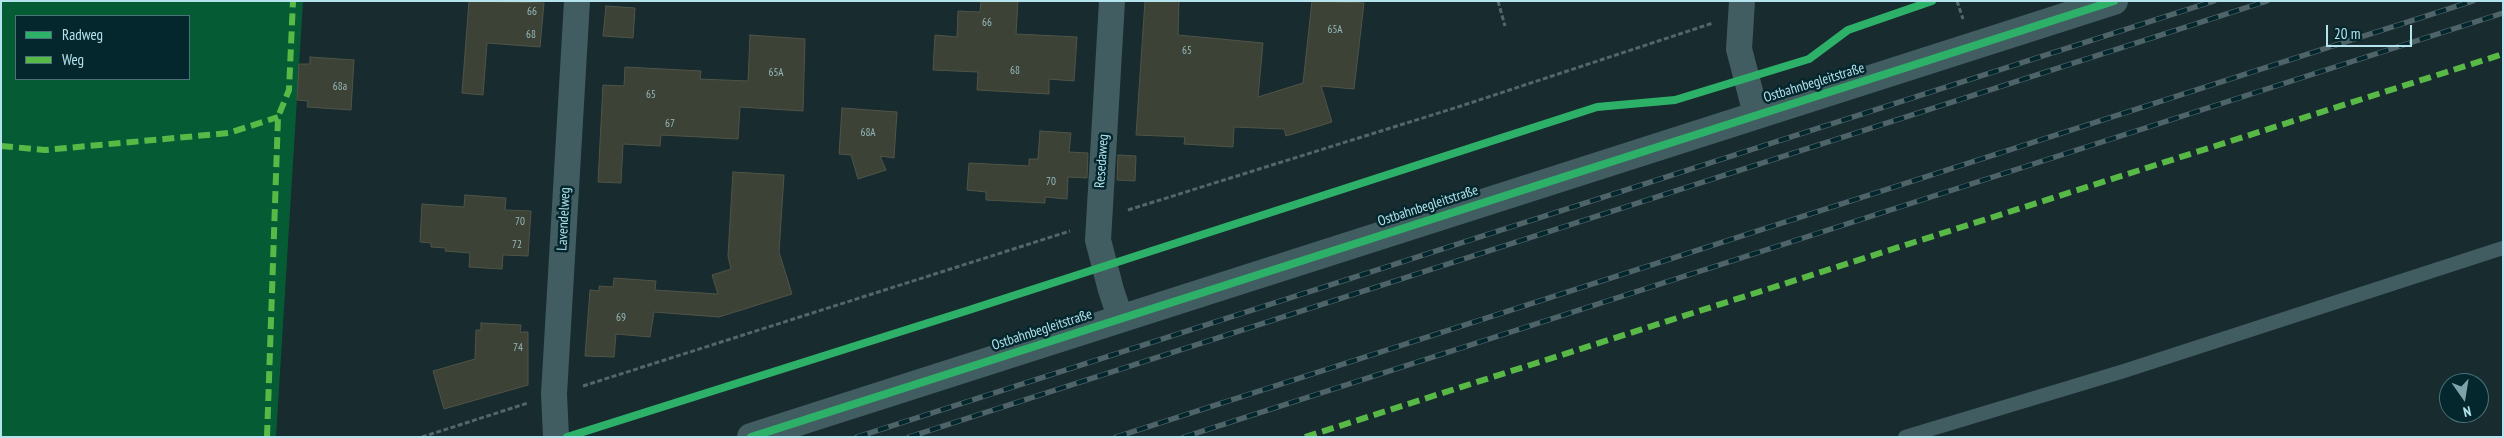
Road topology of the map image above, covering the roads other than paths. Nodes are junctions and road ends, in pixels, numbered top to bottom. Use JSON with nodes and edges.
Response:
{"nodes":[{"id":1,"x":577,"y":1,"type":"edge"},
{"id":2,"x":1112,"y":1,"type":"edge"},
{"id":3,"x":2114,"y":1,"type":"edge"},
{"id":4,"x":1742,"y":7,"type":"edge"},
{"id":5,"x":1756,"y":114,"type":"junction"},
{"id":6,"x":2503,"y":248,"type":"edge"},
{"id":7,"x":1120,"y":318,"type":"junction"},
{"id":8,"x":556,"y":437,"type":"edge"},
{"id":9,"x":750,"y":437,"type":"edge"},
{"id":10,"x":1904,"y":437,"type":"edge"}],
"edges":[{"from":1,"to":8,"type":"street","name":"Lavendelweg"},
{"from":2,"to":7,"type":"street","name":"Resedaweg"},
{"from":3,"to":5,"type":"street","name":"Ostbahnbegleitstraße"},
{"from":4,"to":5,"type":"street"},
{"from":5,"to":7,"type":"street","name":"Ostbahnbegleitstraße"},
{"from":6,"to":10,"type":"lane"},
{"from":7,"to":9,"type":"street","name":"Ostbahnbegleitstraße"}]}
